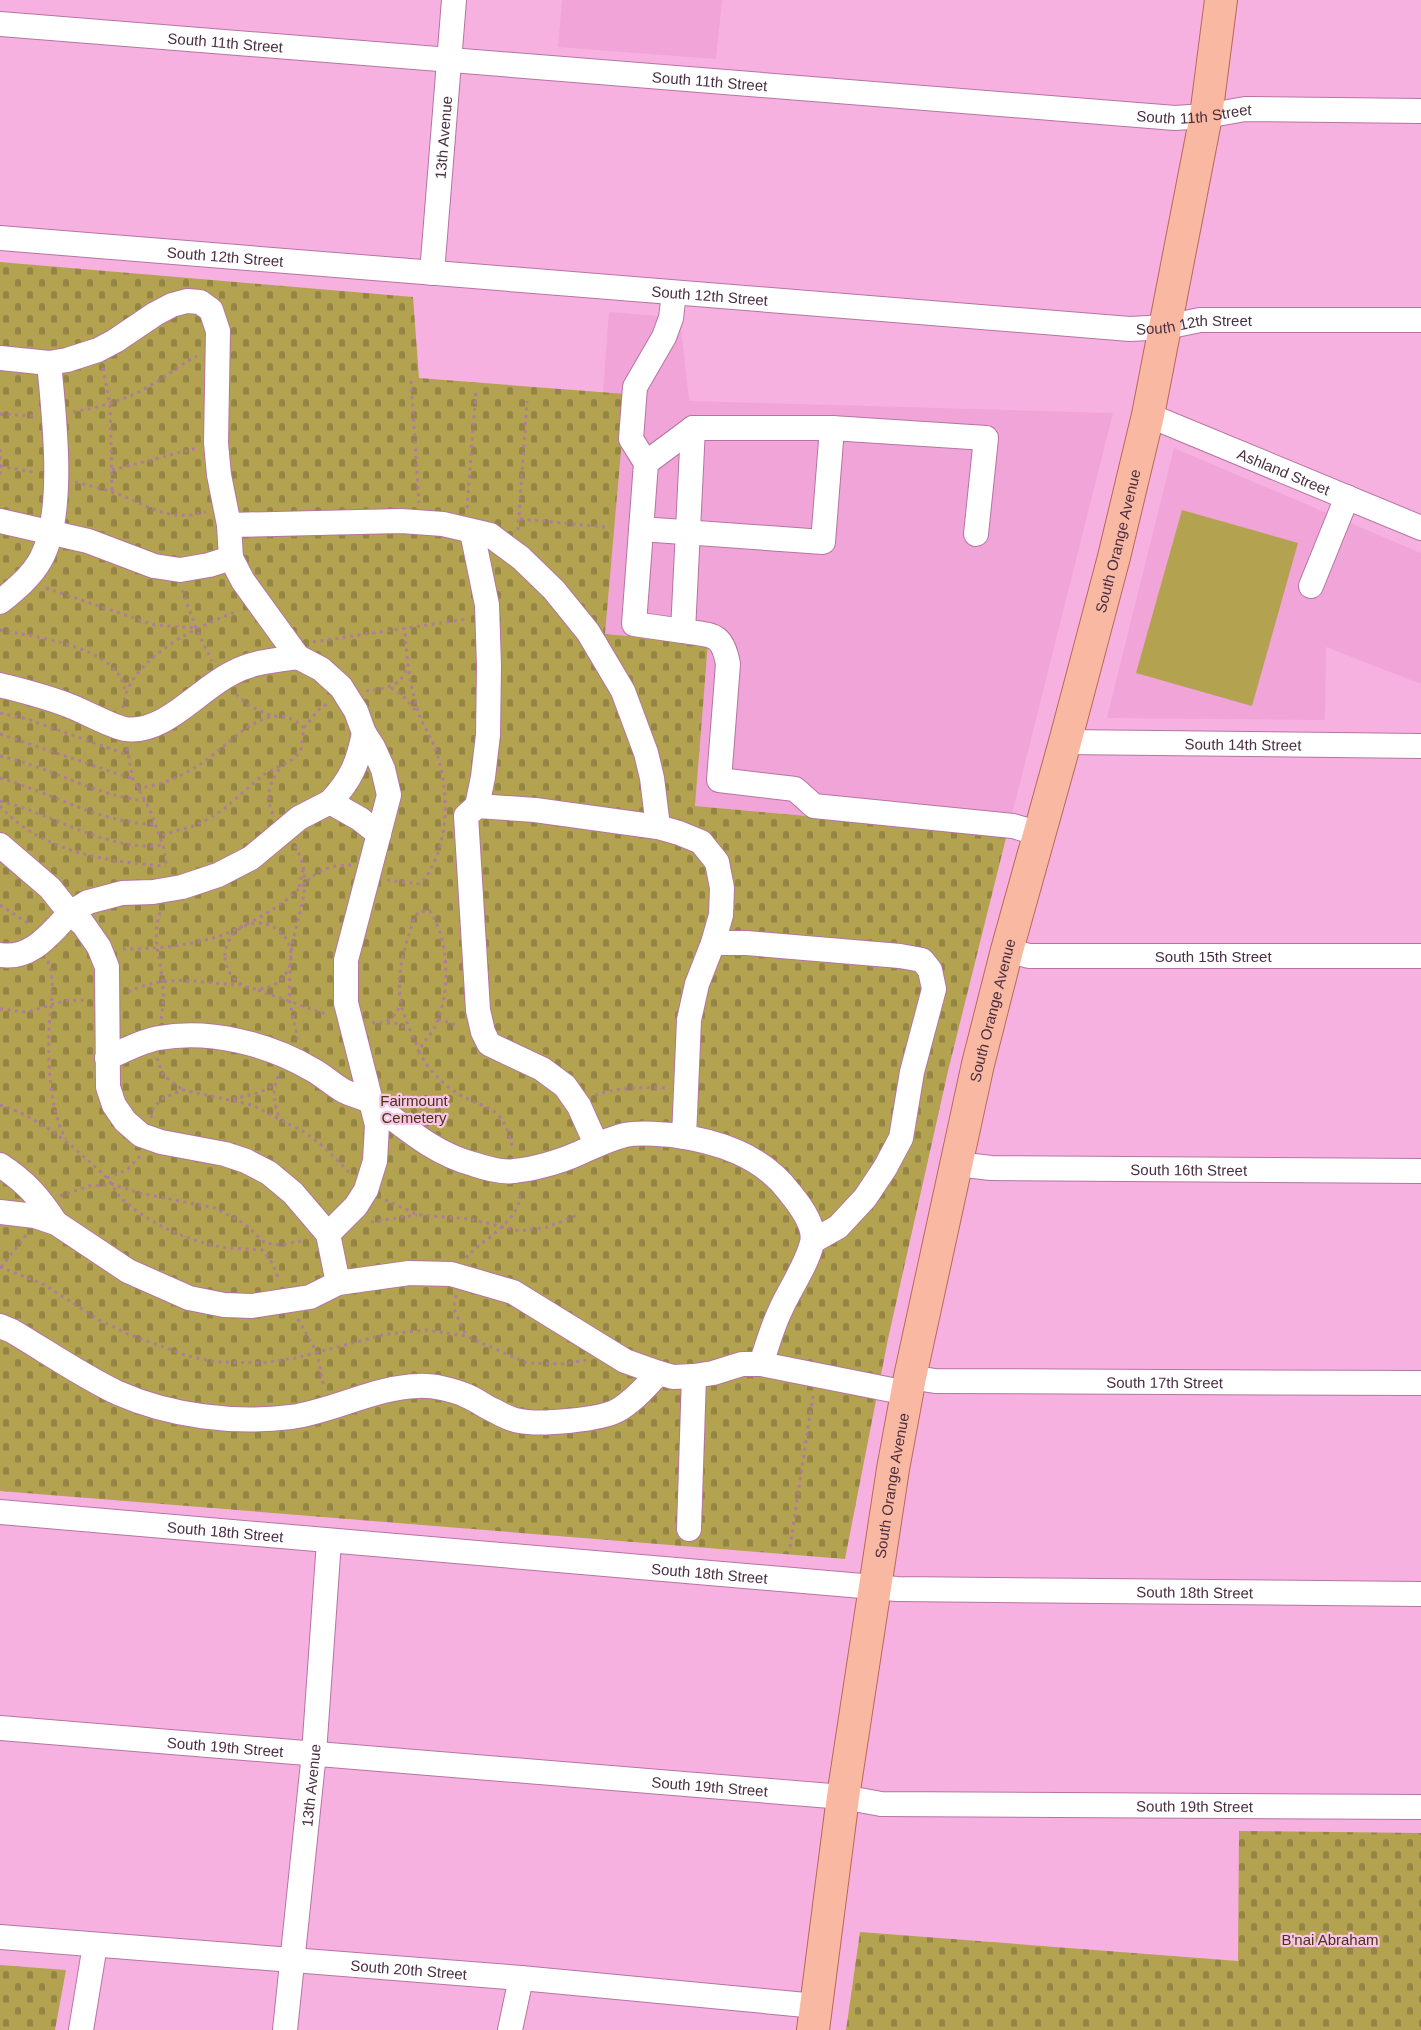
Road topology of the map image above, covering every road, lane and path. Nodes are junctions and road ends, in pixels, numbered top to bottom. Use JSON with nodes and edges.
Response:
{"nodes":[{"id":1,"x":454,"y":0,"type":"edge"},
{"id":2,"x":1221,"y":0,"type":"edge"},
{"id":3,"x":0,"y":24,"type":"edge"},
{"id":4,"x":448,"y":60,"type":"junction"},
{"id":5,"x":1421,"y":111,"type":"edge"},
{"id":6,"x":1206,"y":116,"type":"junction"},
{"id":7,"x":0,"y":238,"type":"edge"},
{"id":8,"x":432,"y":273,"type":"junction"},
{"id":9,"x":674,"y":293,"type":"junction"},
{"id":10,"x":1421,"y":320,"type":"edge"},
{"id":11,"x":1166,"y":327,"type":"junction"},
{"id":12,"x":218,"y":349,"type":"junction"},
{"id":13,"x":98,"y":350,"type":"junction"},
{"id":14,"x":0,"y":358,"type":"edge"},
{"id":15,"x":49,"y":363,"type":"junction"},
{"id":16,"x":411,"y":381,"type":"dead end"},
{"id":17,"x":476,"y":390,"type":"dead end"},
{"id":18,"x":527,"y":401,"type":"dead end"},
{"id":19,"x":110,"y":405,"type":"junction"},
{"id":20,"x":0,"y":414,"type":"edge"},
{"id":21,"x":53,"y":414,"type":"junction"},
{"id":22,"x":1148,"y":415,"type":"junction"},
{"id":23,"x":693,"y":428,"type":"junction"},
{"id":24,"x":832,"y":428,"type":"junction"},
{"id":25,"x":216,"y":443,"type":"junction"},
{"id":26,"x":0,"y":449,"type":"edge"},
{"id":27,"x":646,"y":463,"type":"junction"},
{"id":28,"x":0,"y":466,"type":"edge"},
{"id":29,"x":112,"y":470,"type":"junction"},
{"id":30,"x":0,"y":477,"type":"edge"},
{"id":31,"x":56,"y":477,"type":"junction"},
{"id":32,"x":112,"y":492,"type":"junction"},
{"id":33,"x":1347,"y":497,"type":"junction"},
{"id":34,"x":419,"y":505,"type":"dead end"},
{"id":35,"x":226,"y":516,"type":"junction"},
{"id":36,"x":519,"y":519,"type":"junction"},
{"id":37,"x":0,"y":521,"type":"edge"},
{"id":38,"x":470,"y":523,"type":"junction"},
{"id":39,"x":605,"y":527,"type":"dead end"},
{"id":40,"x":1421,"y":528,"type":"edge"},
{"id":41,"x":641,"y":529,"type":"junction"},
{"id":42,"x":51,"y":531,"type":"junction"},
{"id":43,"x":688,"y":533,"type":"junction"},
{"id":44,"x":976,"y":534,"type":"dead end"},
{"id":45,"x":518,"y":540,"type":"dead end"},
{"id":46,"x":231,"y":558,"type":"junction"},
{"id":47,"x":179,"y":581,"type":"dead end"},
{"id":48,"x":22,"y":583,"type":"junction"},
{"id":49,"x":1311,"y":586,"type":"dead end"},
{"id":50,"x":0,"y":602,"type":"edge"},
{"id":51,"x":260,"y":604,"type":"junction"},
{"id":52,"x":478,"y":618,"type":"dead end"},
{"id":53,"x":196,"y":628,"type":"junction"},
{"id":54,"x":405,"y":628,"type":"junction"},
{"id":55,"x":0,"y":630,"type":"edge"},
{"id":56,"x":682,"y":631,"type":"junction"},
{"id":57,"x":305,"y":649,"type":"junction"},
{"id":58,"x":406,"y":659,"type":"junction"},
{"id":59,"x":213,"y":663,"type":"dead end"},
{"id":60,"x":0,"y":685,"type":"edge"},
{"id":61,"x":391,"y":688,"type":"junction"},
{"id":62,"x":233,"y":690,"type":"dead end"},
{"id":63,"x":362,"y":692,"type":"dead end"},
{"id":64,"x":125,"y":695,"type":"junction"},
{"id":65,"x":332,"y":703,"type":"dead end"},
{"id":66,"x":0,"y":713,"type":"edge"},
{"id":67,"x":419,"y":714,"type":"junction"},
{"id":68,"x":276,"y":716,"type":"junction"},
{"id":69,"x":304,"y":728,"type":"junction"},
{"id":70,"x":124,"y":729,"type":"junction"},
{"id":71,"x":364,"y":733,"type":"junction"},
{"id":72,"x":0,"y":734,"type":"edge"},
{"id":73,"x":1065,"y":742,"type":"junction"},
{"id":74,"x":1421,"y":746,"type":"edge"},
{"id":75,"x":128,"y":755,"type":"junction"},
{"id":76,"x":0,"y":756,"type":"edge"},
{"id":77,"x":281,"y":767,"type":"junction"},
{"id":78,"x":0,"y":778,"type":"edge"},
{"id":79,"x":133,"y":779,"type":"junction"},
{"id":80,"x":137,"y":788,"type":"junction"},
{"id":81,"x":0,"y":801,"type":"edge"},
{"id":82,"x":145,"y":801,"type":"junction"},
{"id":83,"x":330,"y":802,"type":"junction"},
{"id":84,"x":0,"y":806,"type":"edge"},
{"id":85,"x":477,"y":806,"type":"junction"},
{"id":86,"x":278,"y":822,"type":"dead end"},
{"id":87,"x":156,"y":824,"type":"junction"},
{"id":88,"x":658,"y":828,"type":"junction"},
{"id":89,"x":379,"y":834,"type":"junction"},
{"id":90,"x":1040,"y":834,"type":"junction"},
{"id":91,"x":160,"y":836,"type":"junction"},
{"id":92,"x":0,"y":844,"type":"edge"},
{"id":93,"x":163,"y":845,"type":"junction"},
{"id":94,"x":295,"y":846,"type":"dead end"},
{"id":95,"x":354,"y":865,"type":"dead end"},
{"id":96,"x":166,"y":866,"type":"junction"},
{"id":97,"x":304,"y":866,"type":"junction"},
{"id":98,"x":377,"y":878,"type":"dead end"},
{"id":99,"x":306,"y":880,"type":"junction"},
{"id":100,"x":298,"y":889,"type":"junction"},
{"id":101,"x":166,"y":890,"type":"junction"},
{"id":102,"x":0,"y":905,"type":"edge"},
{"id":103,"x":70,"y":913,"type":"junction"},
{"id":104,"x":242,"y":927,"type":"junction"},
{"id":105,"x":42,"y":942,"type":"junction"},
{"id":106,"x":713,"y":943,"type":"junction"},
{"id":107,"x":157,"y":947,"type":"junction"},
{"id":108,"x":120,"y":949,"type":"dead end"},
{"id":109,"x":1006,"y":950,"type":"junction"},
{"id":110,"x":0,"y":955,"type":"edge"},
{"id":111,"x":291,"y":956,"type":"junction"},
{"id":112,"x":1421,"y":956,"type":"edge"},
{"id":113,"x":163,"y":982,"type":"junction"},
{"id":114,"x":242,"y":985,"type":"junction"},
{"id":115,"x":253,"y":989,"type":"junction"},
{"id":116,"x":125,"y":993,"type":"dead end"},
{"id":117,"x":400,"y":999,"type":"junction"},
{"id":118,"x":89,"y":1000,"type":"dead end"},
{"id":119,"x":290,"y":1002,"type":"junction"},
{"id":120,"x":52,"y":1005,"type":"junction"},
{"id":121,"x":0,"y":1009,"type":"edge"},
{"id":122,"x":335,"y":1017,"type":"dead end"},
{"id":123,"x":438,"y":1020,"type":"junction"},
{"id":124,"x":160,"y":1022,"type":"dead end"},
{"id":125,"x":385,"y":1022,"type":"junction"},
{"id":126,"x":370,"y":1023,"type":"dead end"},
{"id":127,"x":461,"y":1028,"type":"dead end"},
{"id":128,"x":412,"y":1033,"type":"junction"},
{"id":129,"x":426,"y":1040,"type":"junction"},
{"id":130,"x":296,"y":1046,"type":"dead end"},
{"id":131,"x":419,"y":1052,"type":"junction"},
{"id":132,"x":107,"y":1058,"type":"junction"},
{"id":133,"x":157,"y":1058,"type":"dead end"},
{"id":134,"x":282,"y":1071,"type":"dead end"},
{"id":135,"x":274,"y":1085,"type":"junction"},
{"id":136,"x":670,"y":1089,"type":"dead end"},
{"id":137,"x":183,"y":1090,"type":"junction"},
{"id":138,"x":591,"y":1097,"type":"dead end"},
{"id":139,"x":231,"y":1100,"type":"junction"},
{"id":140,"x":371,"y":1102,"type":"junction"},
{"id":141,"x":0,"y":1105,"type":"edge"},
{"id":142,"x":279,"y":1118,"type":"junction"},
{"id":143,"x":150,"y":1126,"type":"dead end"},
{"id":144,"x":684,"y":1137,"type":"junction"},
{"id":145,"x":68,"y":1142,"type":"junction"},
{"id":146,"x":596,"y":1144,"type":"junction"},
{"id":147,"x":142,"y":1153,"type":"dead end"},
{"id":148,"x":514,"y":1154,"type":"dead end"},
{"id":149,"x":957,"y":1164,"type":"junction"},
{"id":150,"x":0,"y":1165,"type":"edge"},
{"id":151,"x":1421,"y":1171,"type":"edge"},
{"id":152,"x":107,"y":1178,"type":"junction"},
{"id":153,"x":112,"y":1184,"type":"junction"},
{"id":154,"x":520,"y":1188,"type":"dead end"},
{"id":155,"x":366,"y":1190,"type":"junction"},
{"id":156,"x":53,"y":1199,"type":"dead end"},
{"id":157,"x":0,"y":1212,"type":"edge"},
{"id":158,"x":580,"y":1214,"type":"dead end"},
{"id":159,"x":419,"y":1215,"type":"junction"},
{"id":160,"x":371,"y":1222,"type":"dead end"},
{"id":161,"x":44,"y":1225,"type":"junction"},
{"id":162,"x":502,"y":1228,"type":"junction"},
{"id":163,"x":322,"y":1236,"type":"junction"},
{"id":164,"x":813,"y":1241,"type":"junction"},
{"id":165,"x":265,"y":1244,"type":"junction"},
{"id":166,"x":262,"y":1250,"type":"junction"},
{"id":167,"x":1,"y":1267,"type":"edge"},
{"id":168,"x":458,"y":1275,"type":"junction"},
{"id":169,"x":338,"y":1283,"type":"junction"},
{"id":170,"x":288,"y":1301,"type":"junction"},
{"id":171,"x":0,"y":1326,"type":"edge"},
{"id":172,"x":466,"y":1336,"type":"junction"},
{"id":173,"x":605,"y":1349,"type":"junction"},
{"id":174,"x":317,"y":1353,"type":"junction"},
{"id":175,"x":761,"y":1364,"type":"junction"},
{"id":176,"x":658,"y":1373,"type":"junction"},
{"id":177,"x":815,"y":1375,"type":"junction"},
{"id":178,"x":694,"y":1376,"type":"junction"},
{"id":179,"x":1421,"y":1383,"type":"edge"},
{"id":180,"x":909,"y":1385,"type":"junction"},
{"id":181,"x":324,"y":1410,"type":"junction"},
{"id":182,"x":0,"y":1512,"type":"edge"},
{"id":183,"x":688,"y":1529,"type":"dead end"},
{"id":184,"x":329,"y":1541,"type":"junction"},
{"id":185,"x":790,"y":1547,"type":"dead end"},
{"id":186,"x":875,"y":1586,"type":"junction"},
{"id":187,"x":1421,"y":1594,"type":"edge"},
{"id":188,"x":0,"y":1728,"type":"edge"},
{"id":189,"x":314,"y":1753,"type":"junction"},
{"id":190,"x":843,"y":1797,"type":"junction"},
{"id":191,"x":1421,"y":1807,"type":"edge"},
{"id":192,"x":0,"y":1937,"type":"edge"},
{"id":193,"x":95,"y":1945,"type":"junction"},
{"id":194,"x":292,"y":1960,"type":"junction"},
{"id":195,"x":521,"y":1978,"type":"junction"},
{"id":196,"x":815,"y":2018,"type":"edge"},
{"id":197,"x":81,"y":2030,"type":"edge"},
{"id":198,"x":285,"y":2030,"type":"edge"},
{"id":199,"x":510,"y":2030,"type":"edge"}],
"edges":[{"from":1,"to":4,"type":"street","name":"13th Avenue"},
{"from":2,"to":6,"type":"main road","name":"South Orange Avenue"},
{"from":3,"to":4,"type":"street","name":"South 11th Street"},
{"from":4,"to":6,"type":"street","name":"South 11th Street"},
{"from":4,"to":8,"type":"street","name":"13th Avenue"},
{"from":5,"to":6,"type":"street","name":"South 11th Street"},
{"from":6,"to":11,"type":"main road","name":"South Orange Avenue"},
{"from":7,"to":8,"type":"street","name":"South 12th Street"},
{"from":8,"to":9,"type":"street","name":"South 12th Street"},
{"from":9,"to":11,"type":"street","name":"South 12th Street"},
{"from":9,"to":27,"type":"street"},
{"from":10,"to":11,"type":"street","name":"South 12th Street"},
{"from":11,"to":22,"type":"main road","name":"South Orange Avenue"},
{"from":12,"to":13,"type":"street"},
{"from":12,"to":19,"type":"path"},
{"from":12,"to":25,"type":"street"},
{"from":13,"to":15,"type":"street"},
{"from":13,"to":19,"type":"path"},
{"from":14,"to":15,"type":"street"},
{"from":15,"to":21,"type":"street"},
{"from":16,"to":34,"type":"path"},
{"from":17,"to":38,"type":"path"},
{"from":18,"to":36,"type":"path"},
{"from":19,"to":21,"type":"path"},
{"from":19,"to":29,"type":"path"},
{"from":20,"to":21,"type":"path"},
{"from":21,"to":31,"type":"street"},
{"from":22,"to":33,"type":"street","name":"Ashland Street"},
{"from":22,"to":73,"type":"main road","name":"South Orange Avenue"},
{"from":23,"to":24,"type":"street"},
{"from":23,"to":27,"type":"street"},
{"from":23,"to":43,"type":"street"},
{"from":24,"to":43,"type":"street"},
{"from":24,"to":44,"type":"street"},
{"from":25,"to":29,"type":"path"},
{"from":25,"to":35,"type":"street"},
{"from":26,"to":28,"type":"path"},
{"from":27,"to":41,"type":"street"},
{"from":28,"to":30,"type":"path"},
{"from":28,"to":31,"type":"path"},
{"from":29,"to":32,"type":"path"},
{"from":31,"to":32,"type":"path"},
{"from":31,"to":42,"type":"street"},
{"from":32,"to":35,"type":"path"},
{"from":33,"to":40,"type":"street","name":"Ashland Street"},
{"from":33,"to":49,"type":"street"},
{"from":35,"to":38,"type":"street"},
{"from":35,"to":46,"type":"street"},
{"from":36,"to":39,"type":"path"},
{"from":36,"to":45,"type":"path"},
{"from":37,"to":42,"type":"street"},
{"from":38,"to":85,"type":"street"},
{"from":38,"to":88,"type":"street"},
{"from":41,"to":43,"type":"street"},
{"from":41,"to":56,"type":"street"},
{"from":42,"to":46,"type":"street"},
{"from":42,"to":48,"type":"street"},
{"from":43,"to":56,"type":"street"},
{"from":46,"to":51,"type":"street"},
{"from":47,"to":53,"type":"path"},
{"from":48,"to":50,"type":"street"},
{"from":48,"to":53,"type":"path"},
{"from":51,"to":53,"type":"path"},
{"from":51,"to":57,"type":"street"},
{"from":52,"to":54,"type":"path"},
{"from":53,"to":59,"type":"path"},
{"from":53,"to":64,"type":"path"},
{"from":54,"to":57,"type":"path"},
{"from":54,"to":58,"type":"path"},
{"from":55,"to":64,"type":"path"},
{"from":56,"to":90,"type":"street"},
{"from":57,"to":70,"type":"street"},
{"from":57,"to":71,"type":"street"},
{"from":58,"to":61,"type":"path"},
{"from":58,"to":67,"type":"path"},
{"from":60,"to":70,"type":"street"},
{"from":61,"to":63,"type":"path"},
{"from":61,"to":67,"type":"path"},
{"from":62,"to":68,"type":"path"},
{"from":64,"to":70,"type":"path"},
{"from":65,"to":69,"type":"path"},
{"from":66,"to":75,"type":"path"},
{"from":67,"to":98,"type":"path"},
{"from":68,"to":69,"type":"path"},
{"from":68,"to":80,"type":"path"},
{"from":69,"to":77,"type":"path"},
{"from":70,"to":75,"type":"path"},
{"from":71,"to":83,"type":"street"},
{"from":71,"to":89,"type":"street"},
{"from":72,"to":79,"type":"path"},
{"from":73,"to":74,"type":"street","name":"South 14th Street"},
{"from":73,"to":90,"type":"main road","name":"South Orange Avenue"},
{"from":75,"to":79,"type":"path"},
{"from":76,"to":82,"type":"path"},
{"from":77,"to":86,"type":"path"},
{"from":77,"to":91,"type":"path"},
{"from":78,"to":87,"type":"path"},
{"from":79,"to":80,"type":"path"},
{"from":80,"to":82,"type":"path"},
{"from":81,"to":93,"type":"path"},
{"from":82,"to":87,"type":"path"},
{"from":83,"to":89,"type":"street"},
{"from":83,"to":101,"type":"street"},
{"from":84,"to":96,"type":"path"},
{"from":85,"to":88,"type":"street"},
{"from":85,"to":146,"type":"street"},
{"from":87,"to":91,"type":"path"},
{"from":88,"to":106,"type":"street"},
{"from":89,"to":140,"type":"street"},
{"from":90,"to":109,"type":"main road","name":"South Orange Avenue"},
{"from":91,"to":93,"type":"path"},
{"from":92,"to":103,"type":"street"},
{"from":93,"to":96,"type":"path"},
{"from":94,"to":97,"type":"path"},
{"from":95,"to":99,"type":"path"},
{"from":96,"to":101,"type":"path"},
{"from":97,"to":99,"type":"path"},
{"from":97,"to":100,"type":"path"},
{"from":99,"to":100,"type":"path"},
{"from":99,"to":111,"type":"path"},
{"from":100,"to":104,"type":"path"},
{"from":101,"to":103,"type":"street"},
{"from":101,"to":107,"type":"path"},
{"from":102,"to":105,"type":"path"},
{"from":103,"to":105,"type":"street"},
{"from":103,"to":132,"type":"street"},
{"from":104,"to":107,"type":"path"},
{"from":104,"to":111,"type":"path"},
{"from":104,"to":114,"type":"path"},
{"from":105,"to":110,"type":"street"},
{"from":105,"to":120,"type":"path"},
{"from":106,"to":144,"type":"street"},
{"from":106,"to":164,"type":"street"},
{"from":107,"to":108,"type":"path"},
{"from":107,"to":113,"type":"path"},
{"from":109,"to":112,"type":"street","name":"South 15th Street"},
{"from":109,"to":149,"type":"main road","name":"South Orange Avenue"},
{"from":111,"to":115,"type":"path"},
{"from":111,"to":119,"type":"path"},
{"from":113,"to":114,"type":"path"},
{"from":113,"to":116,"type":"path"},
{"from":113,"to":124,"type":"path"},
{"from":114,"to":115,"type":"path"},
{"from":115,"to":119,"type":"path"},
{"from":117,"to":123,"type":"path"},
{"from":117,"to":125,"type":"path"},
{"from":117,"to":128,"type":"path"},
{"from":118,"to":120,"type":"path"},
{"from":119,"to":122,"type":"path"},
{"from":119,"to":130,"type":"path"},
{"from":120,"to":121,"type":"path"},
{"from":120,"to":145,"type":"path"},
{"from":123,"to":127,"type":"path"},
{"from":123,"to":129,"type":"path"},
{"from":125,"to":126,"type":"path"},
{"from":125,"to":128,"type":"path"},
{"from":128,"to":129,"type":"path"},
{"from":128,"to":131,"type":"path"},
{"from":129,"to":131,"type":"path"},
{"from":131,"to":148,"type":"path"},
{"from":132,"to":140,"type":"street"},
{"from":132,"to":163,"type":"street"},
{"from":133,"to":137,"type":"path"},
{"from":134,"to":135,"type":"path"},
{"from":135,"to":139,"type":"path"},
{"from":135,"to":142,"type":"path"},
{"from":136,"to":138,"type":"path"},
{"from":137,"to":139,"type":"path"},
{"from":137,"to":143,"type":"path"},
{"from":139,"to":142,"type":"path"},
{"from":140,"to":146,"type":"street"},
{"from":140,"to":155,"type":"street"},
{"from":141,"to":145,"type":"path"},
{"from":142,"to":155,"type":"path"},
{"from":144,"to":146,"type":"street"},
{"from":144,"to":164,"type":"street"},
{"from":145,"to":152,"type":"path"},
{"from":147,"to":152,"type":"path"},
{"from":149,"to":151,"type":"street","name":"South 16th Street"},
{"from":149,"to":180,"type":"main road","name":"South Orange Avenue"},
{"from":150,"to":161,"type":"street"},
{"from":152,"to":153,"type":"path"},
{"from":153,"to":156,"type":"path"},
{"from":153,"to":165,"type":"path"},
{"from":153,"to":166,"type":"path"},
{"from":154,"to":162,"type":"path"},
{"from":155,"to":159,"type":"path"},
{"from":155,"to":163,"type":"street"},
{"from":157,"to":161,"type":"street"},
{"from":158,"to":162,"type":"path"},
{"from":159,"to":160,"type":"path"},
{"from":159,"to":162,"type":"path"},
{"from":161,"to":167,"type":"path"},
{"from":161,"to":170,"type":"street","name":"South 17th Street"},
{"from":162,"to":168,"type":"path"},
{"from":163,"to":165,"type":"path"},
{"from":163,"to":169,"type":"street"},
{"from":164,"to":175,"type":"street"},
{"from":165,"to":166,"type":"path"},
{"from":166,"to":170,"type":"path"},
{"from":167,"to":174,"type":"path"},
{"from":168,"to":169,"type":"street","name":"South 17th Street"},
{"from":168,"to":172,"type":"path"},
{"from":168,"to":173,"type":"street","name":"South 17th Street"},
{"from":169,"to":170,"type":"street","name":"South 17th Street"},
{"from":170,"to":174,"type":"path"},
{"from":171,"to":181,"type":"street"},
{"from":172,"to":173,"type":"path"},
{"from":172,"to":174,"type":"path"},
{"from":173,"to":176,"type":"street","name":"South 17th Street"},
{"from":174,"to":181,"type":"path"},
{"from":175,"to":177,"type":"street","name":"South 17th Street"},
{"from":175,"to":178,"type":"street","name":"South 17th Street"},
{"from":176,"to":178,"type":"street","name":"South 17th Street"},
{"from":176,"to":181,"type":"street"},
{"from":177,"to":180,"type":"street","name":"South 17th Street"},
{"from":177,"to":185,"type":"path"},
{"from":178,"to":183,"type":"street"},
{"from":179,"to":180,"type":"street","name":"South 17th Street"},
{"from":180,"to":186,"type":"main road","name":"South Orange Avenue"},
{"from":182,"to":184,"type":"street","name":"South 18th Street"},
{"from":184,"to":186,"type":"street","name":"South 18th Street"},
{"from":184,"to":189,"type":"street","name":"13th Avenue"},
{"from":186,"to":187,"type":"street","name":"South 18th Street"},
{"from":186,"to":190,"type":"main road","name":"South Orange Avenue"},
{"from":188,"to":189,"type":"street","name":"South 19th Street"},
{"from":189,"to":190,"type":"street","name":"South 19th Street"},
{"from":189,"to":194,"type":"street","name":"13th Avenue"},
{"from":190,"to":191,"type":"street","name":"South 19th Street"},
{"from":190,"to":196,"type":"main road","name":"South Orange Avenue"},
{"from":192,"to":193,"type":"street","name":"South 20th Street"},
{"from":193,"to":194,"type":"street","name":"South 20th Street"},
{"from":193,"to":197,"type":"street"},
{"from":194,"to":195,"type":"street","name":"South 20th Street"},
{"from":194,"to":198,"type":"street","name":"13th Avenue"},
{"from":195,"to":196,"type":"street","name":"South 20th Street"},
{"from":195,"to":199,"type":"street"}]}
